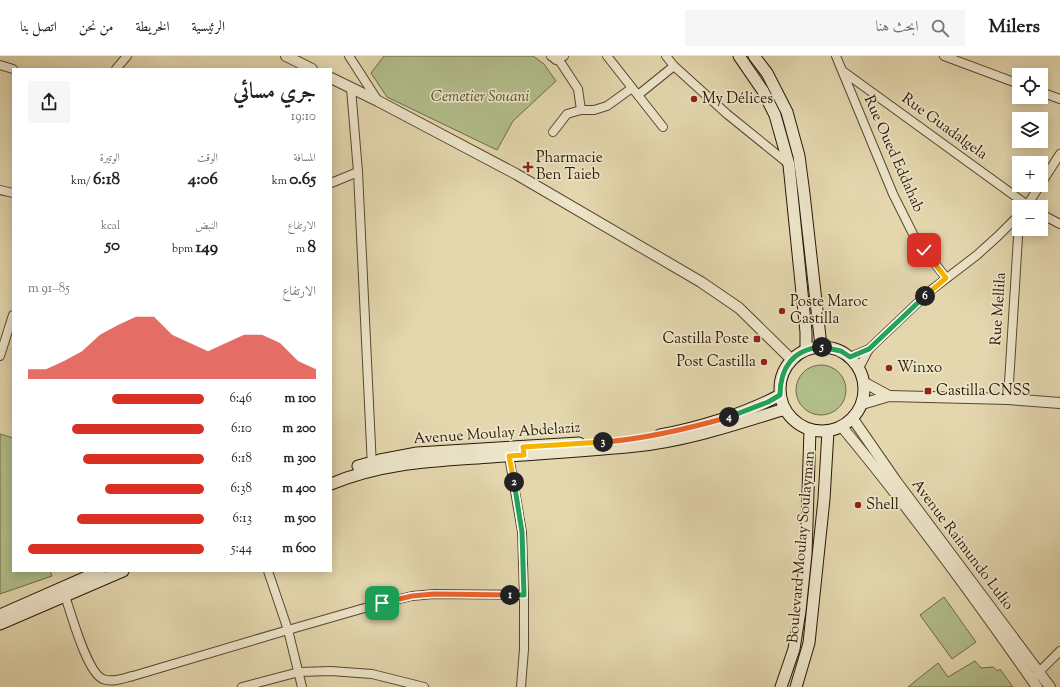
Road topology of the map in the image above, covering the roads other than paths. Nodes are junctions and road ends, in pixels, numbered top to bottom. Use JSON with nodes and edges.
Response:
{"nodes":[{"id":1,"x":127,"y":56,"type":"edge"},
{"id":2,"x":286,"y":56,"type":"edge"},
{"id":3,"x":350,"y":56,"type":"edge"},
{"id":4,"x":607,"y":56,"type":"edge"},
{"id":5,"x":666,"y":56,"type":"edge"},
{"id":6,"x":739,"y":56,"type":"edge"},
{"id":7,"x":754,"y":56,"type":"edge"},
{"id":8,"x":836,"y":56,"type":"edge"},
{"id":9,"x":944,"y":56,"type":"edge"},
{"id":10,"x":558,"y":57,"type":"edge"},
{"id":11,"x":0,"y":65,"type":"edge"},
{"id":12,"x":674,"y":66,"type":"junction"},
{"id":13,"x":117,"y":68,"type":"edge"},
{"id":14,"x":310,"y":68,"type":"edge"},
{"id":15,"x":12,"y":69,"type":"edge"},
{"id":16,"x":843,"y":72,"type":"junction"},
{"id":17,"x":332,"y":78,"type":"edge"},
{"id":18,"x":1012,"y":81,"type":"edge"},
{"id":19,"x":351,"y":88,"type":"junction"},
{"id":20,"x":632,"y":88,"type":"junction"},
{"id":21,"x":638,"y":95,"type":"junction"},
{"id":22,"x":1048,"y":95,"type":"edge"},
{"id":23,"x":1060,"y":99,"type":"edge"},
{"id":24,"x":378,"y":101,"type":"junction"},
{"id":25,"x":581,"y":110,"type":"junction"},
{"id":26,"x":663,"y":127,"type":"dead end"},
{"id":27,"x":553,"y":132,"type":"dead end"},
{"id":28,"x":1060,"y":154,"type":"edge"},
{"id":29,"x":789,"y":165,"type":"junction"},
{"id":30,"x":801,"y":171,"type":"junction"},
{"id":31,"x":358,"y":172,"type":"junction"},
{"id":32,"x":332,"y":183,"type":"edge"},
{"id":33,"x":0,"y":190,"type":"edge"},
{"id":34,"x":12,"y":193,"type":"edge"},
{"id":35,"x":1020,"y":200,"type":"edge"},
{"id":36,"x":1032,"y":200,"type":"edge"},
{"id":37,"x":1048,"y":218,"type":"edge"},
{"id":38,"x":1012,"y":222,"type":"edge"},
{"id":39,"x":1060,"y":224,"type":"edge"},
{"id":40,"x":1018,"y":236,"type":"edge"},
{"id":41,"x":946,"y":278,"type":"junction"},
{"id":42,"x":12,"y":318,"type":"edge"},
{"id":43,"x":821,"y":346,"type":"junction"},
{"id":44,"x":869,"y":349,"type":"junction"},
{"id":45,"x":806,"y":350,"type":"junction"},
{"id":46,"x":0,"y":356,"type":"edge"},
{"id":47,"x":850,"y":357,"type":"junction"},
{"id":48,"x":792,"y":360,"type":"junction"},
{"id":49,"x":859,"y":368,"type":"junction"},
{"id":50,"x":865,"y":384,"type":"junction"},
{"id":51,"x":780,"y":395,"type":"junction"},
{"id":52,"x":889,"y":396,"type":"junction"},
{"id":53,"x":1008,"y":399,"type":"junction"},
{"id":54,"x":1060,"y":403,"type":"edge"},
{"id":55,"x":862,"y":404,"type":"junction"},
{"id":56,"x":785,"y":409,"type":"junction"},
{"id":57,"x":853,"y":419,"type":"junction"},
{"id":58,"x":842,"y":427,"type":"junction"},
{"id":59,"x":810,"y":430,"type":"junction"},
{"id":60,"x":828,"y":431,"type":"junction"},
{"id":61,"x":524,"y":451,"type":"junction"},
{"id":62,"x":509,"y":456,"type":"junction"},
{"id":63,"x":372,"y":466,"type":"junction"},
{"id":64,"x":332,"y":476,"type":"edge"},
{"id":65,"x":332,"y":484,"type":"edge"},
{"id":66,"x":98,"y":572,"type":"edge"},
{"id":67,"x":121,"y":572,"type":"edge"},
{"id":68,"x":268,"y":572,"type":"edge"},
{"id":69,"x":524,"y":595,"type":"junction"},
{"id":70,"x":65,"y":596,"type":"junction"},
{"id":71,"x":0,"y":615,"type":"edge"},
{"id":72,"x":0,"y":624,"type":"edge"},
{"id":73,"x":288,"y":630,"type":"junction"},
{"id":74,"x":1060,"y":651,"type":"edge"},
{"id":75,"x":299,"y":672,"type":"junction"},
{"id":76,"x":1036,"y":679,"type":"edge"},
{"id":77,"x":242,"y":687,"type":"edge"},
{"id":78,"x":302,"y":687,"type":"edge"},
{"id":79,"x":424,"y":687,"type":"edge"},
{"id":80,"x":521,"y":687,"type":"edge"},
{"id":81,"x":781,"y":687,"type":"edge"},
{"id":82,"x":796,"y":687,"type":"edge"},
{"id":83,"x":1050,"y":687,"type":"edge"}],
"edges":[{"from":1,"to":13,"type":"street"},
{"from":2,"to":14,"type":"street"},
{"from":3,"to":24,"type":"street"},
{"from":4,"to":20,"type":"street"},
{"from":5,"to":12,"type":"street"},
{"from":6,"to":29,"type":"main road"},
{"from":7,"to":30,"type":"main road"},
{"from":8,"to":16,"type":"street","name":"Rue Oued Eddahab"},
{"from":9,"to":18,"type":"street"},
{"from":10,"to":25,"type":"street"},
{"from":11,"to":15,"type":"street"},
{"from":12,"to":21,"type":"street"},
{"from":12,"to":29,"type":"street"},
{"from":16,"to":35,"type":"street","name":"Rue Guadalgela"},
{"from":16,"to":41,"type":"street","name":"Rue Oued Eddahab"},
{"from":17,"to":19,"type":"street"},
{"from":19,"to":24,"type":"street"},
{"from":19,"to":31,"type":"street"},
{"from":20,"to":21,"type":"street"},
{"from":20,"to":25,"type":"street"},
{"from":21,"to":26,"type":"street"},
{"from":22,"to":23,"type":"street"},
{"from":24,"to":48,"type":"street"},
{"from":25,"to":27,"type":"street"},
{"from":28,"to":36,"type":"street"},
{"from":29,"to":30,"type":"street"},
{"from":29,"to":45,"type":"main road"},
{"from":30,"to":43,"type":"main road"},
{"from":31,"to":32,"type":"street"},
{"from":31,"to":63,"type":"street"},
{"from":33,"to":34,"type":"street"},
{"from":37,"to":39,"type":"street"},
{"from":38,"to":41,"type":"street"},
{"from":40,"to":53,"type":"street","name":"Rue Mellila"},
{"from":41,"to":44,"type":"street"},
{"from":42,"to":46,"type":"street"},
{"from":43,"to":45,"type":"main road"},
{"from":43,"to":47,"type":"main road"},
{"from":44,"to":47,"type":"street"},
{"from":44,"to":49,"type":"street"},
{"from":45,"to":48,"type":"main road"},
{"from":47,"to":49,"type":"main road"},
{"from":48,"to":51,"type":"main road"},
{"from":49,"to":50,"type":"main road"},
{"from":50,"to":52,"type":"street"},
{"from":50,"to":55,"type":"main road"},
{"from":51,"to":56,"type":"main road"},
{"from":51,"to":61,"type":"main road","name":"Avenue Moulay Abdelaziz"},
{"from":52,"to":53,"type":"street"},
{"from":52,"to":55,"type":"street"},
{"from":53,"to":54,"type":"street"},
{"from":55,"to":57,"type":"main road"},
{"from":56,"to":59,"type":"main road"},
{"from":56,"to":61,"type":"main road","name":"Avenue Moulay Abdelaziz"},
{"from":57,"to":58,"type":"main road"},
{"from":57,"to":76,"type":"street","name":"Avenue Raimundo Lulio"},
{"from":58,"to":60,"type":"main road"},
{"from":58,"to":76,"type":"street","name":"Avenue Raimundo Lulio"},
{"from":59,"to":60,"type":"main road"},
{"from":59,"to":81,"type":"main road","name":"Boulevard Moulay Soulayman"},
{"from":60,"to":82,"type":"main road","name":"Boulevard Moulay Soulayman"},
{"from":61,"to":62,"type":"main road","name":"Avenue Moulay Abdelaziz"},
{"from":61,"to":63,"type":"main road","name":"Avenue Moulay Abdelaziz"},
{"from":62,"to":63,"type":"main road","name":"Avenue Moulay Abdelaziz"},
{"from":62,"to":69,"type":"street"},
{"from":63,"to":64,"type":"main road","name":"Avenue Moulay Abdelaziz"},
{"from":63,"to":65,"type":"main road","name":"Avenue Moulay Abdelaziz"},
{"from":66,"to":71,"type":"main road"},
{"from":67,"to":70,"type":"main road"},
{"from":68,"to":73,"type":"street"},
{"from":69,"to":73,"type":"street"},
{"from":69,"to":80,"type":"street"},
{"from":70,"to":72,"type":"main road"},
{"from":70,"to":73,"type":"street"},
{"from":73,"to":75,"type":"street"},
{"from":74,"to":76,"type":"street"},
{"from":75,"to":77,"type":"street"},
{"from":75,"to":78,"type":"street"},
{"from":75,"to":79,"type":"street"},
{"from":76,"to":83,"type":"street","name":"Avenue Raimundo Lulio"}]}
